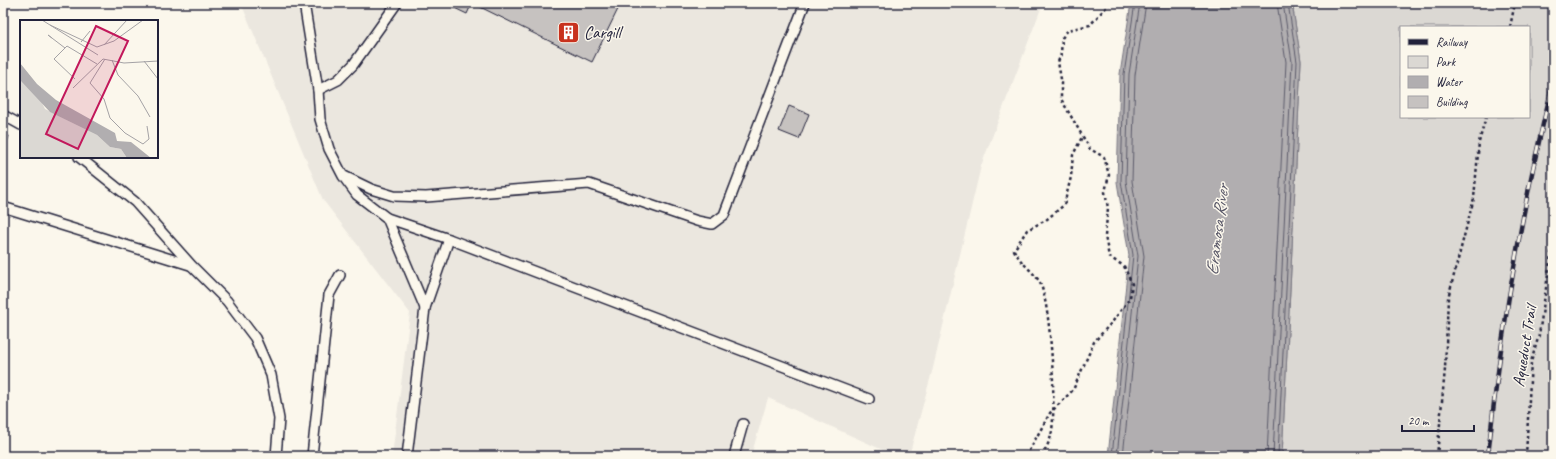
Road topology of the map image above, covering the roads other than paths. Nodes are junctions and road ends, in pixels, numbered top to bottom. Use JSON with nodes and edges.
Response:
{"nodes":[{"id":1,"x":304,"y":3,"type":"edge"},
{"id":2,"x":397,"y":3,"type":"edge"},
{"id":3,"x":805,"y":3,"type":"edge"},
{"id":4,"x":318,"y":90,"type":"junction"},
{"id":5,"x":3,"y":115,"type":"edge"},
{"id":6,"x":20,"y":124,"type":"edge"},
{"id":7,"x":80,"y":158,"type":"edge"},
{"id":8,"x":343,"y":176,"type":"junction"},
{"id":9,"x":3,"y":207,"type":"edge"},
{"id":10,"x":387,"y":218,"type":"junction"},
{"id":11,"x":449,"y":239,"type":"junction"},
{"id":12,"x":192,"y":266,"type":"junction"},
{"id":13,"x":340,"y":275,"type":"dead end"},
{"id":14,"x":425,"y":308,"type":"junction"},
{"id":15,"x":869,"y":399,"type":"dead end"},
{"id":16,"x":743,"y":424,"type":"dead end"},
{"id":17,"x":276,"y":456,"type":"edge"},
{"id":18,"x":312,"y":456,"type":"edge"},
{"id":19,"x":408,"y":456,"type":"edge"},
{"id":20,"x":734,"y":456,"type":"edge"}],
"edges":[{"from":1,"to":4,"type":"lane"},
{"from":2,"to":4,"type":"lane"},
{"from":3,"to":8,"type":"lane"},
{"from":4,"to":8,"type":"lane"},
{"from":5,"to":6,"type":"lane"},
{"from":7,"to":12,"type":"lane"},
{"from":8,"to":10,"type":"lane"},
{"from":9,"to":12,"type":"lane"},
{"from":10,"to":11,"type":"lane"},
{"from":10,"to":14,"type":"lane"},
{"from":11,"to":14,"type":"lane"},
{"from":11,"to":15,"type":"lane"},
{"from":12,"to":17,"type":"lane"},
{"from":13,"to":18,"type":"lane"},
{"from":14,"to":19,"type":"lane"},
{"from":16,"to":20,"type":"lane"}]}
